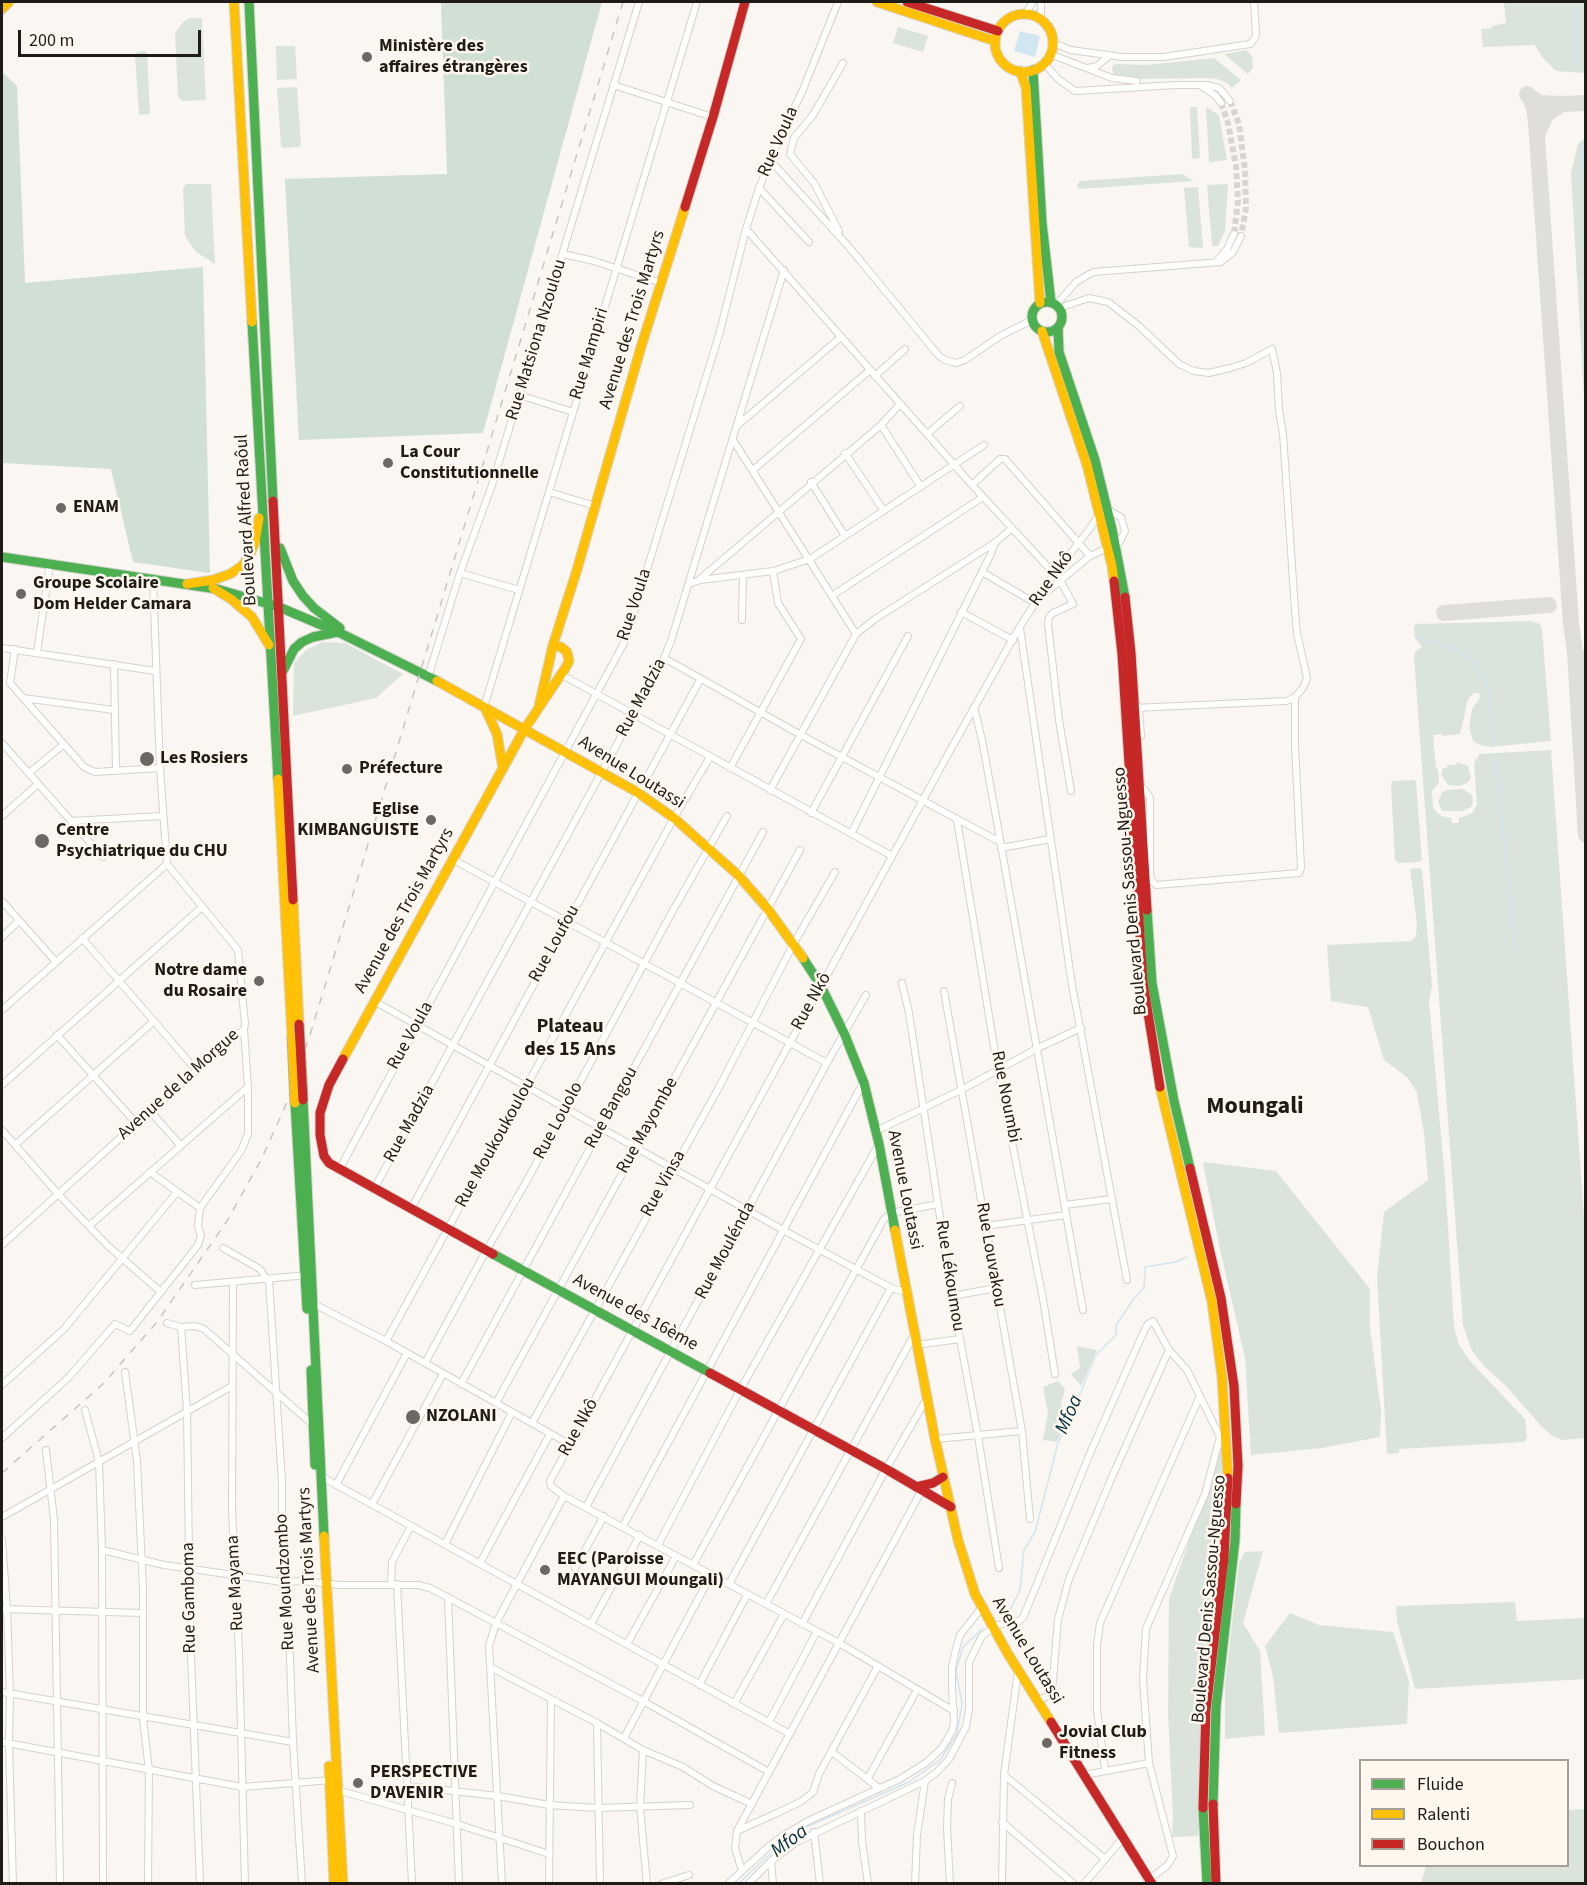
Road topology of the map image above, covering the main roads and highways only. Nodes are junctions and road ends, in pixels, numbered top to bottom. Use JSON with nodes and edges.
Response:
{"nodes":[{"id":1,"x":9,"y":2,"type":"edge"},
{"id":2,"x":234,"y":2,"type":"edge"},
{"id":3,"x":249,"y":2,"type":"edge"},
{"id":4,"x":877,"y":2,"type":"edge"},
{"id":5,"x":907,"y":2,"type":"edge"},
{"id":6,"x":744,"y":3,"type":"edge"},
{"id":7,"x":2,"y":9,"type":"edge"},
{"id":8,"x":998,"y":31,"type":"junction"},
{"id":9,"x":995,"y":41,"type":"junction"},
{"id":10,"x":1033,"y":70,"type":"junction"},
{"id":11,"x":1020,"y":71,"type":"junction"},
{"id":12,"x":1040,"y":303,"type":"junction"},
{"id":13,"x":1055,"y":305,"type":"junction"},
{"id":14,"x":1058,"y":328,"type":"junction"},
{"id":15,"x":1042,"y":331,"type":"junction"},
{"id":16,"x":262,"y":498,"type":"junction"},
{"id":17,"x":1104,"y":512,"type":"junction"},
{"id":18,"x":276,"y":534,"type":"junction"},
{"id":19,"x":1112,"y":546,"type":"junction"},
{"id":20,"x":2,"y":557,"type":"edge"},
{"id":21,"x":188,"y":584,"type":"junction"},
{"id":22,"x":213,"y":588,"type":"junction"},
{"id":23,"x":268,"y":601,"type":"junction"},
{"id":24,"x":279,"y":605,"type":"junction"},
{"id":25,"x":339,"y":630,"type":"junction"},
{"id":26,"x":553,"y":645,"type":"junction"},
{"id":27,"x":271,"y":650,"type":"junction"},
{"id":28,"x":282,"y":673,"type":"junction"},
{"id":29,"x":484,"y":707,"type":"junction"},
{"id":30,"x":538,"y":709,"type":"junction"},
{"id":31,"x":524,"y":729,"type":"junction"},
{"id":32,"x":503,"y":769,"type":"junction"},
{"id":33,"x":299,"y":1102,"type":"junction"},
{"id":34,"x":320,"y":1135,"type":"joint"},
{"id":35,"x":310,"y":1303,"type":"junction"},
{"id":36,"x":943,"y":1477,"type":"junction"},
{"id":37,"x":921,"y":1488,"type":"junction"},
{"id":38,"x":951,"y":1507,"type":"junction"},
{"id":39,"x":1230,"y":1539,"type":"junction"},
{"id":40,"x":323,"y":1583,"type":"junction"},
{"id":41,"x":333,"y":1784,"type":"junction"},
{"id":42,"x":1150,"y":1881,"type":"edge"},
{"id":43,"x":334,"y":1884,"type":"edge"},
{"id":44,"x":343,"y":1884,"type":"edge"},
{"id":45,"x":1208,"y":1884,"type":"edge"},
{"id":46,"x":1216,"y":1884,"type":"edge"}],
"edges":[{"from":1,"to":7,"type":"main road"},
{"from":2,"to":16,"type":"main road","name":"Boulevard Alfred Raôul"},
{"from":3,"to":18,"type":"main road","name":"Boulevard Alfred Raôul"},
{"from":4,"to":9,"type":"main road"},
{"from":5,"to":8,"type":"main road"},
{"from":6,"to":26,"type":"main road","name":"Avenue des Trois Martyrs"},
{"from":8,"to":9,"type":"main road"},
{"from":8,"to":10,"type":"main road"},
{"from":9,"to":11,"type":"main road"},
{"from":10,"to":11,"type":"main road"},
{"from":10,"to":13,"type":"main road"},
{"from":11,"to":12,"type":"main road"},
{"from":12,"to":13,"type":"main road"},
{"from":12,"to":15,"type":"main road"},
{"from":13,"to":14,"type":"main road"},
{"from":14,"to":15,"type":"main road"},
{"from":14,"to":17,"type":"main road","name":"Boulevard Denis Sassou-Nguesso"},
{"from":15,"to":17,"type":"main road","name":"Boulevard Denis Sassou-Nguesso"},
{"from":16,"to":21,"type":"main road"},
{"from":16,"to":23,"type":"main road","name":"Boulevard Alfred Raôul"},
{"from":17,"to":19,"type":"main road","name":"Boulevard Denis Sassou-Nguesso"},
{"from":18,"to":24,"type":"main road","name":"Boulevard Alfred Raôul"},
{"from":18,"to":25,"type":"main road"},
{"from":19,"to":39,"type":"main road","name":"Boulevard Denis Sassou-Nguesso"},
{"from":19,"to":39,"type":"main road","name":"Boulevard Denis Sassou-Nguesso"},
{"from":20,"to":21,"type":"main road","name":"Avenue Loutassi"},
{"from":21,"to":22,"type":"main road","name":"Avenue Loutassi"},
{"from":22,"to":23,"type":"main road","name":"Avenue Loutassi"},
{"from":22,"to":27,"type":"main road"},
{"from":23,"to":24,"type":"main road","name":"Avenue Loutassi"},
{"from":23,"to":27,"type":"main road","name":"Boulevard Alfred Raôul"},
{"from":24,"to":25,"type":"main road","name":"Avenue Loutassi"},
{"from":24,"to":28,"type":"main road","name":"Boulevard Alfred Raôul"},
{"from":25,"to":28,"type":"main road"},
{"from":25,"to":29,"type":"main road","name":"Avenue Loutassi"},
{"from":26,"to":30,"type":"main road","name":"Avenue des Trois Martyrs"},
{"from":26,"to":30,"type":"main road","name":"Avenue des Trois Martyrs"},
{"from":27,"to":33,"type":"main road","name":"Boulevard Alfred Raôul","bridge":true},
{"from":28,"to":33,"type":"main road","name":"Boulevard Alfred Raôul","bridge":true},
{"from":29,"to":31,"type":"main road","name":"Avenue Loutassi"},
{"from":29,"to":32,"type":"main road"},
{"from":30,"to":31,"type":"main road","name":"Avenue des Trois Martyrs"},
{"from":31,"to":32,"type":"main road","name":"Avenue des Trois Martyrs"},
{"from":31,"to":36,"type":"main road","name":"Avenue Loutassi"},
{"from":32,"to":34,"type":"main road","name":"Avenue des Trois Martyrs"},
{"from":33,"to":35,"type":"main road","name":"Avenue des Trois Martyrs"},
{"from":34,"to":37,"type":"main road","name":"Avenue des 16ème"},
{"from":35,"to":40,"type":"main road","name":"Avenue des Trois Martyrs"},
{"from":35,"to":40,"type":"main road","name":"Avenue des Trois Martyrs"},
{"from":36,"to":37,"type":"main road"},
{"from":36,"to":38,"type":"main road","name":"Avenue Loutassi"},
{"from":37,"to":38,"type":"main road","name":"Avenue des 16ème"},
{"from":38,"to":42,"type":"main road","name":"Avenue Loutassi"},
{"from":39,"to":45,"type":"main road","name":"Boulevard Denis Sassou-Nguesso"},
{"from":39,"to":46,"type":"main road","name":"Boulevard Denis Sassou-Nguesso"},
{"from":40,"to":41,"type":"main road","name":"Avenue des Trois Martyrs"},
{"from":41,"to":43,"type":"main road","name":"Avenue des Trois Martyrs"},
{"from":41,"to":44,"type":"main road","name":"Avenue des Trois Martyrs"}]}
